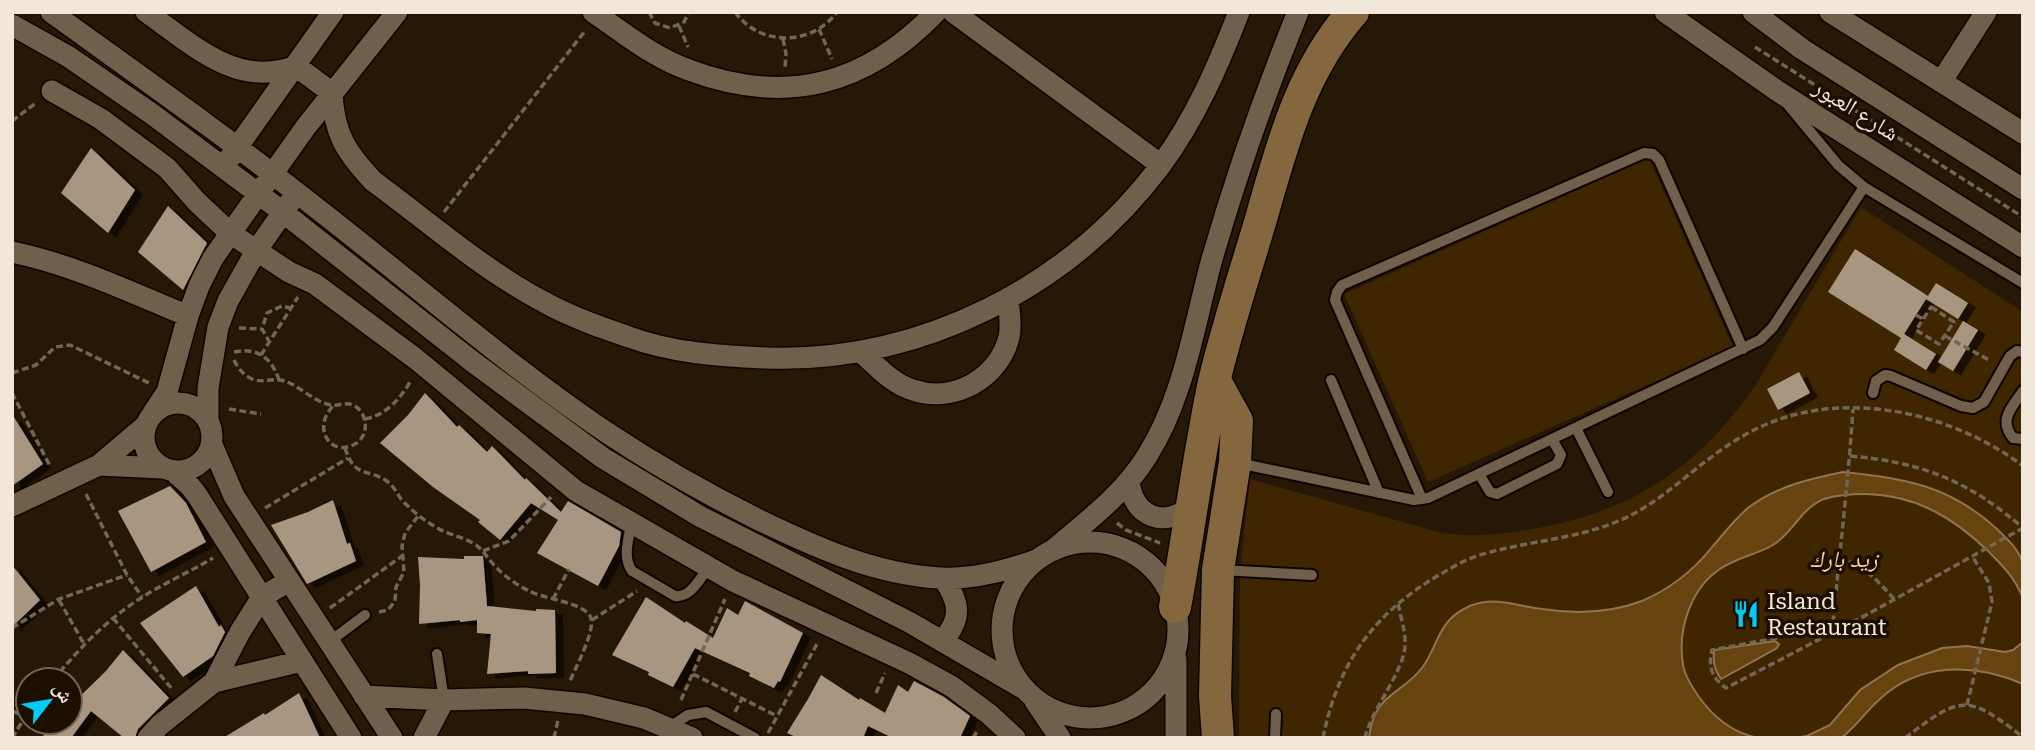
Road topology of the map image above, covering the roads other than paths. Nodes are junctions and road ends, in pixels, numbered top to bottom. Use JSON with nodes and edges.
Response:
{"nodes":[{"id":1,"x":51,"y":12,"type":"edge"},
{"id":2,"x":146,"y":12,"type":"edge"},
{"id":3,"x":333,"y":12,"type":"edge"},
{"id":4,"x":397,"y":12,"type":"edge"},
{"id":5,"x":936,"y":12,"type":"edge"},
{"id":6,"x":953,"y":12,"type":"edge"},
{"id":7,"x":1239,"y":12,"type":"edge"},
{"id":8,"x":1298,"y":12,"type":"edge"},
{"id":9,"x":1353,"y":12,"type":"edge"},
{"id":10,"x":1665,"y":12,"type":"edge"},
{"id":11,"x":1753,"y":12,"type":"edge"},
{"id":12,"x":1830,"y":12,"type":"edge"},
{"id":13,"x":1986,"y":12,"type":"edge"},
{"id":14,"x":595,"y":14,"type":"edge"},
{"id":15,"x":12,"y":25,"type":"edge"},
{"id":16,"x":296,"y":66,"type":"junction"},
{"id":17,"x":1941,"y":82,"type":"junction"},
{"id":18,"x":1776,"y":90,"type":"junction"},
{"id":19,"x":52,"y":91,"type":"road end"},
{"id":20,"x":331,"y":93,"type":"junction"},
{"id":21,"x":2023,"y":133,"type":"edge"},
{"id":22,"x":238,"y":148,"type":"junction"},
{"id":23,"x":1161,"y":165,"type":"junction"},
{"id":24,"x":224,"y":167,"type":"junction"},
{"id":25,"x":272,"y":172,"type":"junction"},
{"id":26,"x":1864,"y":187,"type":"junction"},
{"id":27,"x":2023,"y":189,"type":"edge"},
{"id":28,"x":258,"y":192,"type":"junction"},
{"id":29,"x":297,"y":192,"type":"junction"},
{"id":30,"x":284,"y":213,"type":"junction"},
{"id":31,"x":230,"y":233,"type":"junction"},
{"id":32,"x":2023,"y":247,"type":"edge"},
{"id":33,"x":256,"y":251,"type":"junction"},
{"id":34,"x":12,"y":252,"type":"edge"},
{"id":35,"x":2023,"y":284,"type":"edge"},
{"id":36,"x":1008,"y":299,"type":"junction"},
{"id":37,"x":188,"y":316,"type":"junction"},
{"id":38,"x":1743,"y":349,"type":"junction"},
{"id":39,"x":862,"y":352,"type":"junction"},
{"id":40,"x":2023,"y":352,"type":"edge"},
{"id":41,"x":1331,"y":380,"type":"dead end"},
{"id":42,"x":1215,"y":381,"type":"junction"},
{"id":43,"x":2023,"y":391,"type":"edge"},
{"id":44,"x":1873,"y":393,"type":"dead end"},
{"id":45,"x":207,"y":413,"type":"junction"},
{"id":46,"x":149,"y":419,"type":"junction"},
{"id":47,"x":1576,"y":428,"type":"junction"},
{"id":48,"x":1552,"y":439,"type":"junction"},
{"id":49,"x":2023,"y":439,"type":"edge"},
{"id":50,"x":212,"y":445,"type":"junction"},
{"id":51,"x":1235,"y":462,"type":"junction"},
{"id":52,"x":99,"y":465,"type":"junction"},
{"id":53,"x":167,"y":470,"type":"junction"},
{"id":54,"x":1479,"y":474,"type":"junction"},
{"id":55,"x":1129,"y":482,"type":"junction"},
{"id":56,"x":1608,"y":492,"type":"dead end"},
{"id":57,"x":1379,"y":493,"type":"junction"},
{"id":58,"x":1422,"y":499,"type":"junction"},
{"id":59,"x":12,"y":506,"type":"edge"},
{"id":60,"x":1191,"y":506,"type":"junction"},
{"id":61,"x":631,"y":523,"type":"junction"},
{"id":62,"x":1045,"y":555,"type":"junction"},
{"id":63,"x":709,"y":567,"type":"junction"},
{"id":64,"x":1218,"y":570,"type":"junction"},
{"id":65,"x":1312,"y":575,"type":"dead end"},
{"id":66,"x":943,"y":578,"type":"junction"},
{"id":67,"x":289,"y":581,"type":"junction"},
{"id":68,"x":262,"y":597,"type":"junction"},
{"id":69,"x":1175,"y":607,"type":"junction"},
{"id":70,"x":365,"y":615,"type":"road end"},
{"id":71,"x":943,"y":640,"type":"junction"},
{"id":72,"x":329,"y":642,"type":"junction"},
{"id":73,"x":1177,"y":648,"type":"junction"},
{"id":74,"x":437,"y":654,"type":"dead end"},
{"id":75,"x":302,"y":661,"type":"junction"},
{"id":76,"x":214,"y":682,"type":"junction"},
{"id":77,"x":1029,"y":693,"type":"junction"},
{"id":78,"x":364,"y":696,"type":"junction"},
{"id":79,"x":444,"y":701,"type":"junction"},
{"id":80,"x":1276,"y":714,"type":"dead end"},
{"id":81,"x":668,"y":728,"type":"junction"},
{"id":82,"x":148,"y":738,"type":"edge"},
{"id":83,"x":351,"y":738,"type":"edge"},
{"id":84,"x":392,"y":738,"type":"edge"},
{"id":85,"x":424,"y":738,"type":"edge"},
{"id":86,"x":692,"y":738,"type":"edge"},
{"id":87,"x":755,"y":738,"type":"edge"},
{"id":88,"x":1015,"y":738,"type":"edge"},
{"id":89,"x":1060,"y":738,"type":"edge"},
{"id":90,"x":1175,"y":738,"type":"edge"},
{"id":91,"x":1218,"y":738,"type":"edge"},
{"id":92,"x":1275,"y":738,"type":"edge"}],
"edges":[{"from":1,"to":22,"type":"street"},
{"from":2,"to":16,"type":"street"},
{"from":3,"to":16,"type":"street"},
{"from":4,"to":20,"type":"street"},
{"from":5,"to":14,"type":"street"},
{"from":6,"to":23,"type":"street"},
{"from":7,"to":23,"type":"street"},
{"from":8,"to":55,"type":"street"},
{"from":9,"to":42,"type":"street"},
{"from":10,"to":18,"type":"street","name":"شارع العبور"},
{"from":11,"to":27,"type":"street","name":"شارع العبور"},
{"from":12,"to":17,"type":"street"},
{"from":13,"to":17,"type":"street"},
{"from":15,"to":24,"type":"street"},
{"from":16,"to":20,"type":"street"},
{"from":16,"to":22,"type":"street"},
{"from":17,"to":21,"type":"street"},
{"from":18,"to":26,"type":"lane"},
{"from":18,"to":32,"type":"street","name":"شارع العبور"},
{"from":19,"to":31,"type":"street"},
{"from":20,"to":25,"type":"street"},
{"from":20,"to":39,"type":"street"},
{"from":22,"to":24,"type":"street"},
{"from":22,"to":25,"type":"street"},
{"from":23,"to":36,"type":"street"},
{"from":24,"to":28,"type":"street"},
{"from":25,"to":28,"type":"street"},
{"from":25,"to":29,"type":"street"},
{"from":26,"to":35,"type":"lane"},
{"from":26,"to":38,"type":"lane"},
{"from":28,"to":30,"type":"street"},
{"from":28,"to":31,"type":"street"},
{"from":29,"to":30,"type":"street"},
{"from":29,"to":66,"type":"street"},
{"from":30,"to":33,"type":"street"},
{"from":30,"to":71,"type":"street"},
{"from":31,"to":33,"type":"street"},
{"from":31,"to":37,"type":"street"},
{"from":33,"to":45,"type":"street"},
{"from":33,"to":61,"type":"street"},
{"from":34,"to":37,"type":"street"},
{"from":36,"to":39,"type":"street"},
{"from":36,"to":39,"type":"street"},
{"from":37,"to":46,"type":"street"},
{"from":38,"to":47,"type":"lane"},
{"from":38,"to":58,"type":"lane"},
{"from":40,"to":44,"type":"lane"},
{"from":41,"to":57,"type":"lane"},
{"from":42,"to":51,"type":"street"},
{"from":42,"to":60,"type":"street"},
{"from":43,"to":49,"type":"lane"},
{"from":45,"to":46,"type":"street"},
{"from":45,"to":50,"type":"street"},
{"from":46,"to":52,"type":"street"},
{"from":46,"to":53,"type":"street"},
{"from":47,"to":48,"type":"lane"},
{"from":47,"to":56,"type":"lane"},
{"from":48,"to":54,"type":"lane"},
{"from":48,"to":54,"type":"lane"},
{"from":50,"to":53,"type":"street"},
{"from":50,"to":67,"type":"street"},
{"from":51,"to":57,"type":"lane"},
{"from":51,"to":64,"type":"street"},
{"from":52,"to":53,"type":"street"},
{"from":52,"to":59,"type":"street"},
{"from":53,"to":68,"type":"street"},
{"from":54,"to":58,"type":"lane"},
{"from":55,"to":60,"type":"street"},
{"from":55,"to":62,"type":"street"},
{"from":57,"to":58,"type":"lane"},
{"from":60,"to":69,"type":"street"},
{"from":61,"to":63,"type":"street"},
{"from":61,"to":63,"type":"lane"},
{"from":62,"to":66,"type":"street"},
{"from":62,"to":69,"type":"street"},
{"from":62,"to":77,"type":"street"},
{"from":63,"to":88,"type":"street"},
{"from":64,"to":65,"type":"lane"},
{"from":64,"to":91,"type":"street"},
{"from":66,"to":71,"type":"street"},
{"from":67,"to":68,"type":"street"},
{"from":67,"to":72,"type":"street"},
{"from":68,"to":75,"type":"street"},
{"from":68,"to":76,"type":"street"},
{"from":69,"to":73,"type":"street"},
{"from":70,"to":72,"type":"lane"},
{"from":71,"to":77,"type":"street"},
{"from":72,"to":78,"type":"street"},
{"from":73,"to":77,"type":"street"},
{"from":73,"to":90,"type":"street"},
{"from":74,"to":79,"type":"lane"},
{"from":75,"to":76,"type":"street"},
{"from":75,"to":83,"type":"street"},
{"from":76,"to":82,"type":"street"},
{"from":77,"to":89,"type":"street"},
{"from":78,"to":79,"type":"street"},
{"from":78,"to":84,"type":"street"},
{"from":79,"to":81,"type":"street"},
{"from":79,"to":85,"type":"street"},
{"from":80,"to":92,"type":"lane"},
{"from":81,"to":86,"type":"street"},
{"from":81,"to":87,"type":"lane"}]}
